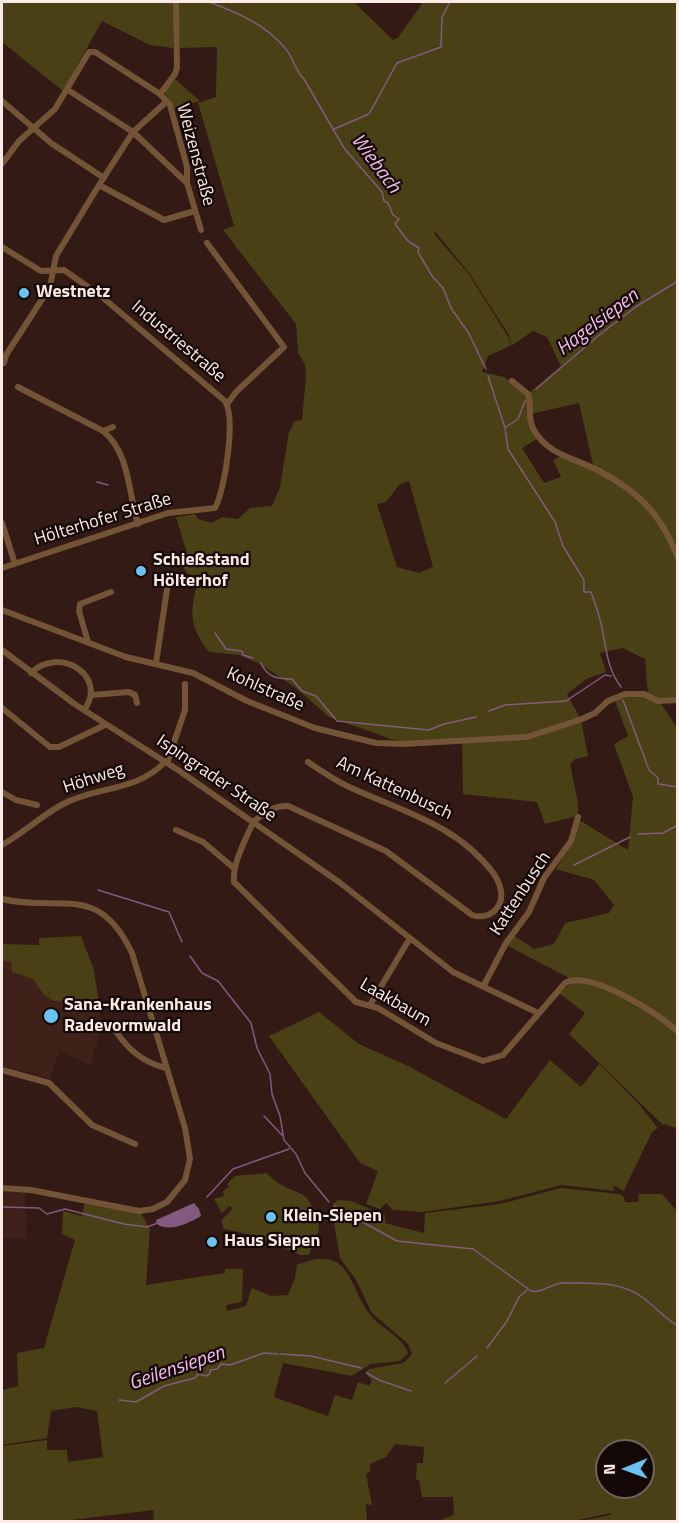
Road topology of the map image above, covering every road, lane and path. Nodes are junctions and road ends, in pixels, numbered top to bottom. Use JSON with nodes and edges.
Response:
{"nodes":[{"id":1,"x":176,"y":2,"type":"edge"},
{"id":2,"x":68,"y":90,"type":"junction"},
{"id":3,"x":160,"y":94,"type":"junction"},
{"id":4,"x":2,"y":101,"type":"edge"},
{"id":5,"x":166,"y":102,"type":"junction"},
{"id":6,"x":34,"y":128,"type":"junction"},
{"id":7,"x":134,"y":132,"type":"junction"},
{"id":8,"x":2,"y":164,"type":"edge"},
{"id":9,"x":104,"y":178,"type":"junction"},
{"id":10,"x":187,"y":183,"type":"junction"},
{"id":11,"x":99,"y":185,"type":"junction"},
{"id":12,"x":195,"y":211,"type":"junction"},
{"id":13,"x":201,"y":230,"type":"dead end"},
{"id":14,"x":207,"y":243,"type":"dead end"},
{"id":15,"x":2,"y":247,"type":"edge"},
{"id":16,"x":53,"y":271,"type":"junction"},
{"id":17,"x":4,"y":363,"type":"dead end"},
{"id":18,"x":512,"y":381,"type":"dead end"},
{"id":19,"x":18,"y":387,"type":"dead end"},
{"id":20,"x":228,"y":404,"type":"junction"},
{"id":21,"x":113,"y":427,"type":"dead end"},
{"id":22,"x":103,"y":431,"type":"junction"},
{"id":23,"x":2,"y":523,"type":"edge"},
{"id":24,"x":138,"y":524,"type":"junction"},
{"id":25,"x":678,"y":558,"type":"edge"},
{"id":26,"x":15,"y":564,"type":"junction"},
{"id":27,"x":2,"y":568,"type":"edge"},
{"id":28,"x":169,"y":576,"type":"dead end"},
{"id":29,"x":111,"y":592,"type":"dead end"},
{"id":30,"x":2,"y":610,"type":"edge"},
{"id":31,"x":88,"y":642,"type":"junction"},
{"id":32,"x":2,"y":650,"type":"edge"},
{"id":33,"x":156,"y":663,"type":"junction"},
{"id":34,"x":31,"y":673,"type":"junction"},
{"id":35,"x":185,"y":684,"type":"dead end"},
{"id":36,"x":92,"y":695,"type":"junction"},
{"id":37,"x":678,"y":700,"type":"edge"},
{"id":38,"x":137,"y":704,"type":"dead end"},
{"id":39,"x":2,"y":708,"type":"edge"},
{"id":40,"x":84,"y":710,"type":"junction"},
{"id":41,"x":105,"y":724,"type":"junction"},
{"id":42,"x":308,"y":762,"type":"dead end"},
{"id":43,"x":166,"y":763,"type":"junction"},
{"id":44,"x":2,"y":792,"type":"edge"},
{"id":45,"x":37,"y":805,"type":"dead end"},
{"id":46,"x":578,"y":817,"type":"dead end"},
{"id":47,"x":253,"y":822,"type":"junction"},
{"id":48,"x":176,"y":830,"type":"dead end"},
{"id":49,"x":2,"y":845,"type":"edge"},
{"id":50,"x":235,"y":870,"type":"junction"},
{"id":51,"x":2,"y":899,"type":"edge"},
{"id":52,"x":410,"y":938,"type":"junction"},
{"id":53,"x":484,"y":985,"type":"junction"},
{"id":54,"x":370,"y":1005,"type":"junction"},
{"id":55,"x":538,"y":1013,"type":"junction"},
{"id":56,"x":112,"y":1025,"type":"dead end"},
{"id":57,"x":678,"y":1032,"type":"edge"},
{"id":58,"x":166,"y":1068,"type":"junction"},
{"id":59,"x":2,"y":1070,"type":"edge"},
{"id":60,"x":135,"y":1144,"type":"dead end"},
{"id":61,"x":2,"y":1188,"type":"edge"}],
"edges":[{"from":1,"to":3,"type":"street"},
{"from":2,"to":3,"type":"street","name":"Weizenstraße"},
{"from":2,"to":6,"type":"street"},
{"from":2,"to":7,"type":"street"},
{"from":3,"to":5,"type":"street","name":"Weizenstraße"},
{"from":4,"to":6,"type":"street"},
{"from":5,"to":7,"type":"street"},
{"from":5,"to":10,"type":"street","name":"Weizenstraße"},
{"from":6,"to":8,"type":"street"},
{"from":6,"to":9,"type":"street"},
{"from":7,"to":9,"type":"street"},
{"from":7,"to":10,"type":"street"},
{"from":9,"to":11,"type":"street"},
{"from":10,"to":12,"type":"street","name":"Weizenstraße"},
{"from":11,"to":12,"type":"street"},
{"from":11,"to":16,"type":"street"},
{"from":12,"to":13,"type":"street","name":"Weizenstraße"},
{"from":14,"to":20,"type":"street","name":"Industriestraße"},
{"from":15,"to":16,"type":"street","name":"Industriestraße"},
{"from":16,"to":17,"type":"street"},
{"from":16,"to":20,"type":"street","name":"Industriestraße"},
{"from":18,"to":25,"type":"street"},
{"from":19,"to":22,"type":"street"},
{"from":20,"to":24,"type":"street","name":"Hölterhofer Straße"},
{"from":21,"to":22,"type":"street"},
{"from":22,"to":24,"type":"street"},
{"from":23,"to":26,"type":"street"},
{"from":24,"to":26,"type":"street","name":"Hölterhofer Straße"},
{"from":26,"to":27,"type":"street","name":"Hölterhofer Straße"},
{"from":28,"to":33,"type":"street"},
{"from":29,"to":31,"type":"street"},
{"from":30,"to":31,"type":"street","name":"Kohlstraße"},
{"from":31,"to":33,"type":"street","name":"Kohlstraße"},
{"from":32,"to":34,"type":"street","name":"Ispingrader Straße"},
{"from":33,"to":37,"type":"street","name":"Kohlstraße"},
{"from":34,"to":36,"type":"street"},
{"from":34,"to":40,"type":"street","name":"Ispingrader Straße"},
{"from":35,"to":43,"type":"street"},
{"from":36,"to":38,"type":"street"},
{"from":36,"to":40,"type":"street"},
{"from":39,"to":41,"type":"street"},
{"from":40,"to":41,"type":"street","name":"Ispingrader Straße"},
{"from":41,"to":43,"type":"street","name":"Ispingrader Straße"},
{"from":42,"to":47,"type":"street","name":"Am Kattenbusch"},
{"from":43,"to":47,"type":"street","name":"Ispingrader Straße"},
{"from":43,"to":49,"type":"street","name":"Höhweg"},
{"from":44,"to":45,"type":"street"},
{"from":46,"to":53,"type":"street","name":"Kattenbusch"},
{"from":47,"to":50,"type":"street"},
{"from":47,"to":52,"type":"street","name":"Ispingrader Straße"},
{"from":48,"to":50,"type":"street","name":"Laakbaum"},
{"from":50,"to":54,"type":"street","name":"Laakbaum"},
{"from":51,"to":58,"type":"street"},
{"from":52,"to":53,"type":"street","name":"Ispingrader Straße"},
{"from":52,"to":54,"type":"street"},
{"from":53,"to":55,"type":"street","name":"Ispingrader Straße"},
{"from":54,"to":55,"type":"street","name":"Laakbaum"},
{"from":55,"to":57,"type":"street"},
{"from":56,"to":58,"type":"street"},
{"from":58,"to":61,"type":"street"},
{"from":59,"to":60,"type":"street"}]}
